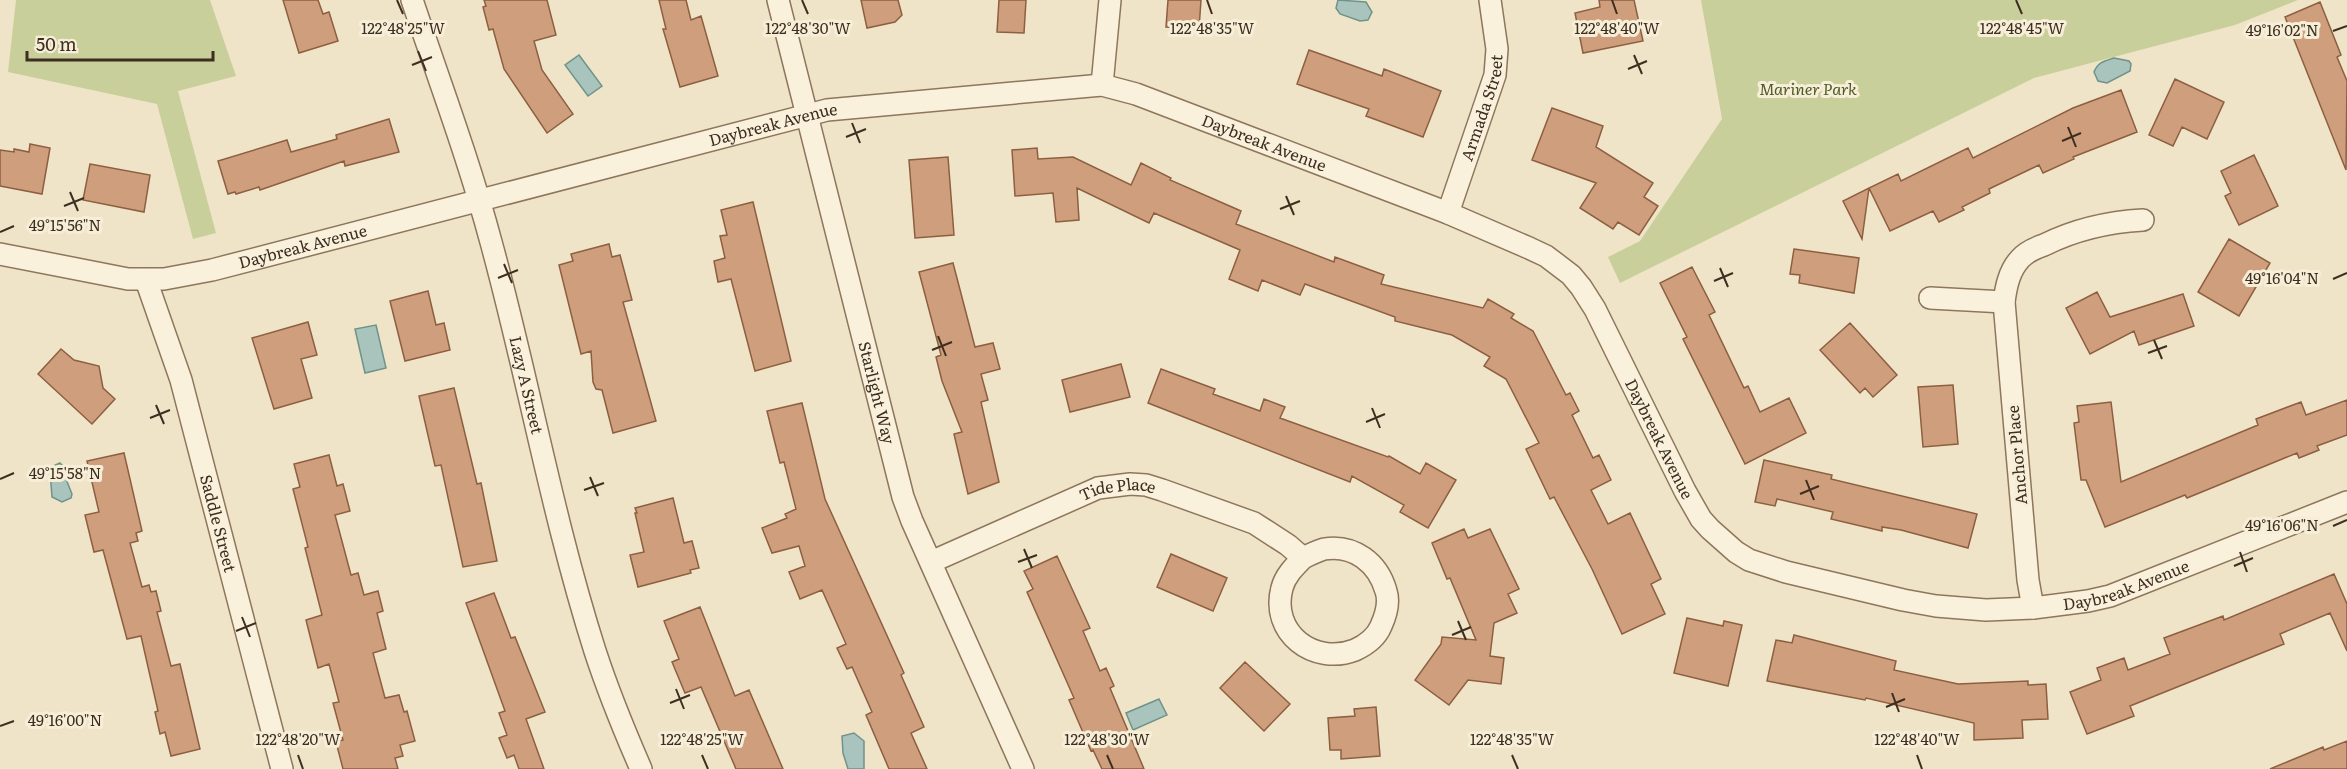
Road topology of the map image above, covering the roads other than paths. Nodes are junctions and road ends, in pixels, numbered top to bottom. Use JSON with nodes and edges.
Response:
{"nodes":[{"id":1,"x":412,"y":0,"type":"edge"},
{"id":2,"x":778,"y":0,"type":"edge"},
{"id":3,"x":1110,"y":0,"type":"edge"},
{"id":4,"x":1490,"y":0,"type":"edge"},
{"id":5,"x":1102,"y":85,"type":"junction"},
{"id":6,"x":806,"y":114,"type":"junction"},
{"id":7,"x":479,"y":202,"type":"junction"},
{"id":8,"x":1448,"y":213,"type":"junction"},
{"id":9,"x":2143,"y":220,"type":"dead end"},
{"id":10,"x":0,"y":254,"type":"edge"},
{"id":11,"x":146,"y":280,"type":"junction"},
{"id":12,"x":1930,"y":298,"type":"dead end"},
{"id":13,"x":2004,"y":302,"type":"junction"},
{"id":14,"x":2347,"y":502,"type":"edge"},
{"id":15,"x":1303,"y":558,"type":"junction"},
{"id":16,"x":931,"y":562,"type":"junction"},
{"id":17,"x":2033,"y":608,"type":"junction"},
{"id":18,"x":282,"y":769,"type":"edge"},
{"id":19,"x":640,"y":769,"type":"edge"},
{"id":20,"x":1023,"y":769,"type":"edge"}],
"edges":[{"from":1,"to":7,"type":"street","name":"Lazy A Street"},
{"from":2,"to":6,"type":"street","name":"Starlight Way"},
{"from":3,"to":5,"type":"street"},
{"from":4,"to":8,"type":"street","name":"Armada Street"},
{"from":5,"to":6,"type":"street","name":"Daybreak Avenue"},
{"from":5,"to":8,"type":"street","name":"Daybreak Avenue"},
{"from":6,"to":7,"type":"street","name":"Daybreak Avenue"},
{"from":6,"to":16,"type":"street","name":"Starlight Way"},
{"from":7,"to":11,"type":"street","name":"Daybreak Avenue"},
{"from":7,"to":19,"type":"street","name":"Lazy A Street"},
{"from":8,"to":17,"type":"street","name":"Daybreak Avenue"},
{"from":9,"to":13,"type":"street","name":"Anchor Place"},
{"from":10,"to":11,"type":"street","name":"Daybreak Avenue"},
{"from":11,"to":18,"type":"street","name":"Saddle Street"},
{"from":12,"to":13,"type":"street"},
{"from":13,"to":17,"type":"street","name":"Anchor Place"},
{"from":14,"to":17,"type":"street","name":"Daybreak Avenue"},
{"from":15,"to":15,"type":"street"},
{"from":15,"to":16,"type":"street","name":"Tide Place"},
{"from":16,"to":20,"type":"street","name":"Starlight Way"}]}
